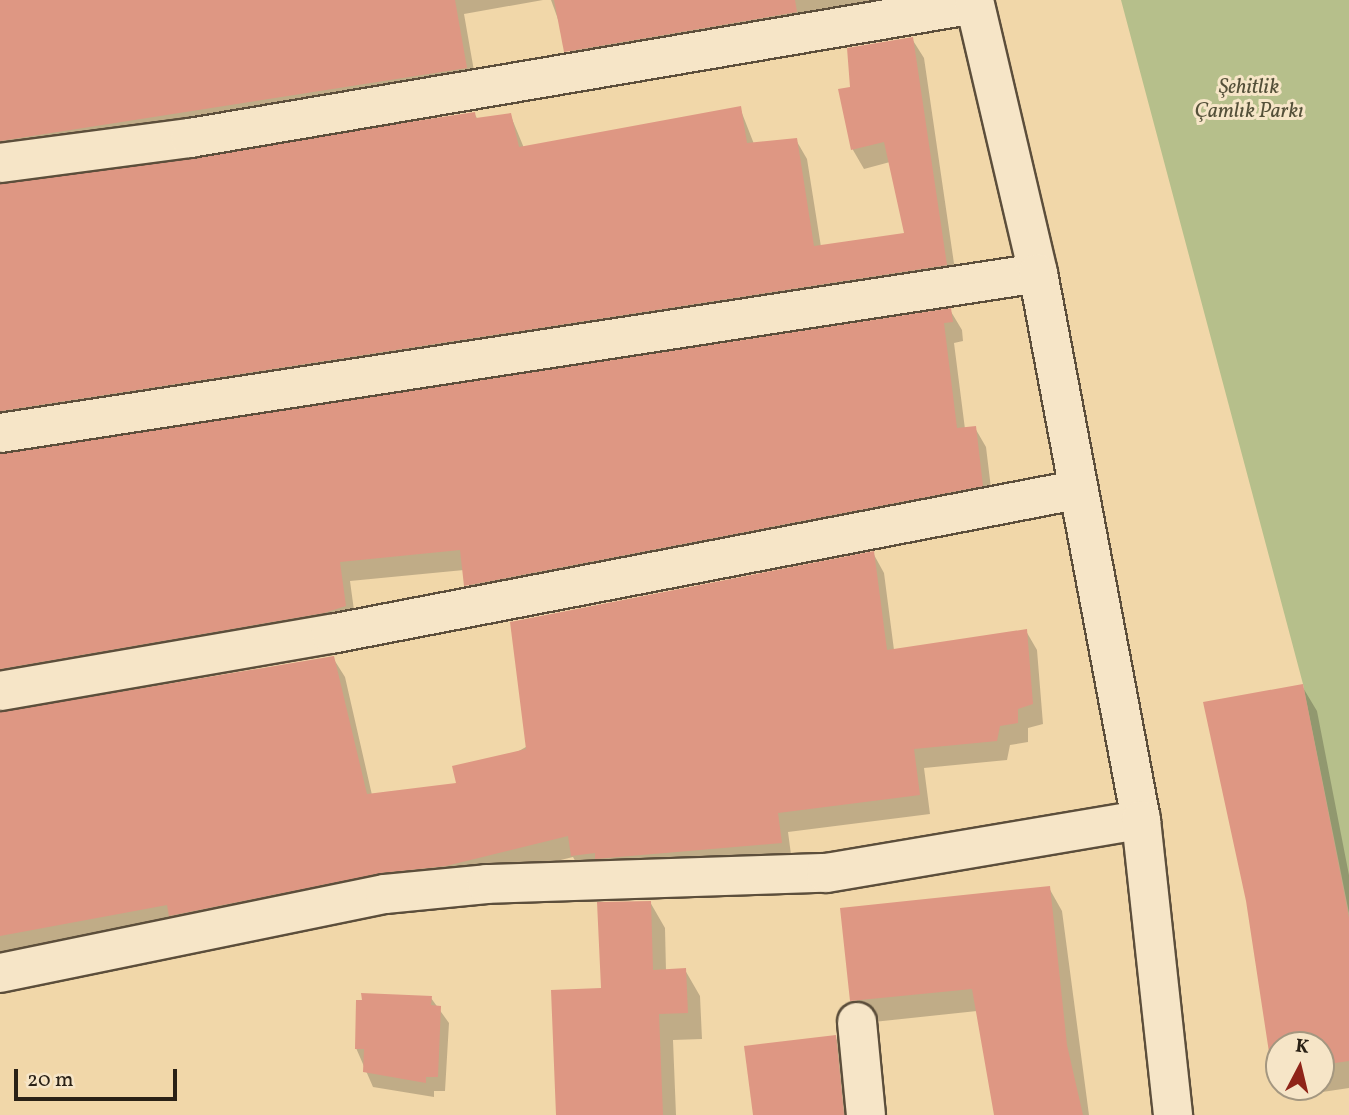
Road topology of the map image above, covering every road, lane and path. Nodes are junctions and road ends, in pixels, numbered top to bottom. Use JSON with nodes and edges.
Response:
{"nodes":[{"id":1,"x":975,"y":2,"type":"edge"},
{"id":2,"x":0,"y":163,"type":"edge"},
{"id":3,"x":1038,"y":273,"type":"junction"},
{"id":4,"x":0,"y":433,"type":"edge"},
{"id":5,"x":1076,"y":490,"type":"junction"},
{"id":6,"x":0,"y":691,"type":"edge"},
{"id":7,"x":1141,"y":820,"type":"junction"},
{"id":8,"x":0,"y":973,"type":"edge"},
{"id":9,"x":857,"y":1022,"type":"dead end"},
{"id":10,"x":866,"y":1115,"type":"edge"},
{"id":11,"x":1173,"y":1115,"type":"edge"}],
"edges":[{"from":1,"to":2,"type":"street"},
{"from":1,"to":3,"type":"street"},
{"from":3,"to":4,"type":"street"},
{"from":3,"to":5,"type":"street"},
{"from":5,"to":6,"type":"street"},
{"from":5,"to":7,"type":"street"},
{"from":7,"to":8,"type":"street"},
{"from":7,"to":11,"type":"street"},
{"from":9,"to":10,"type":"street"}]}
